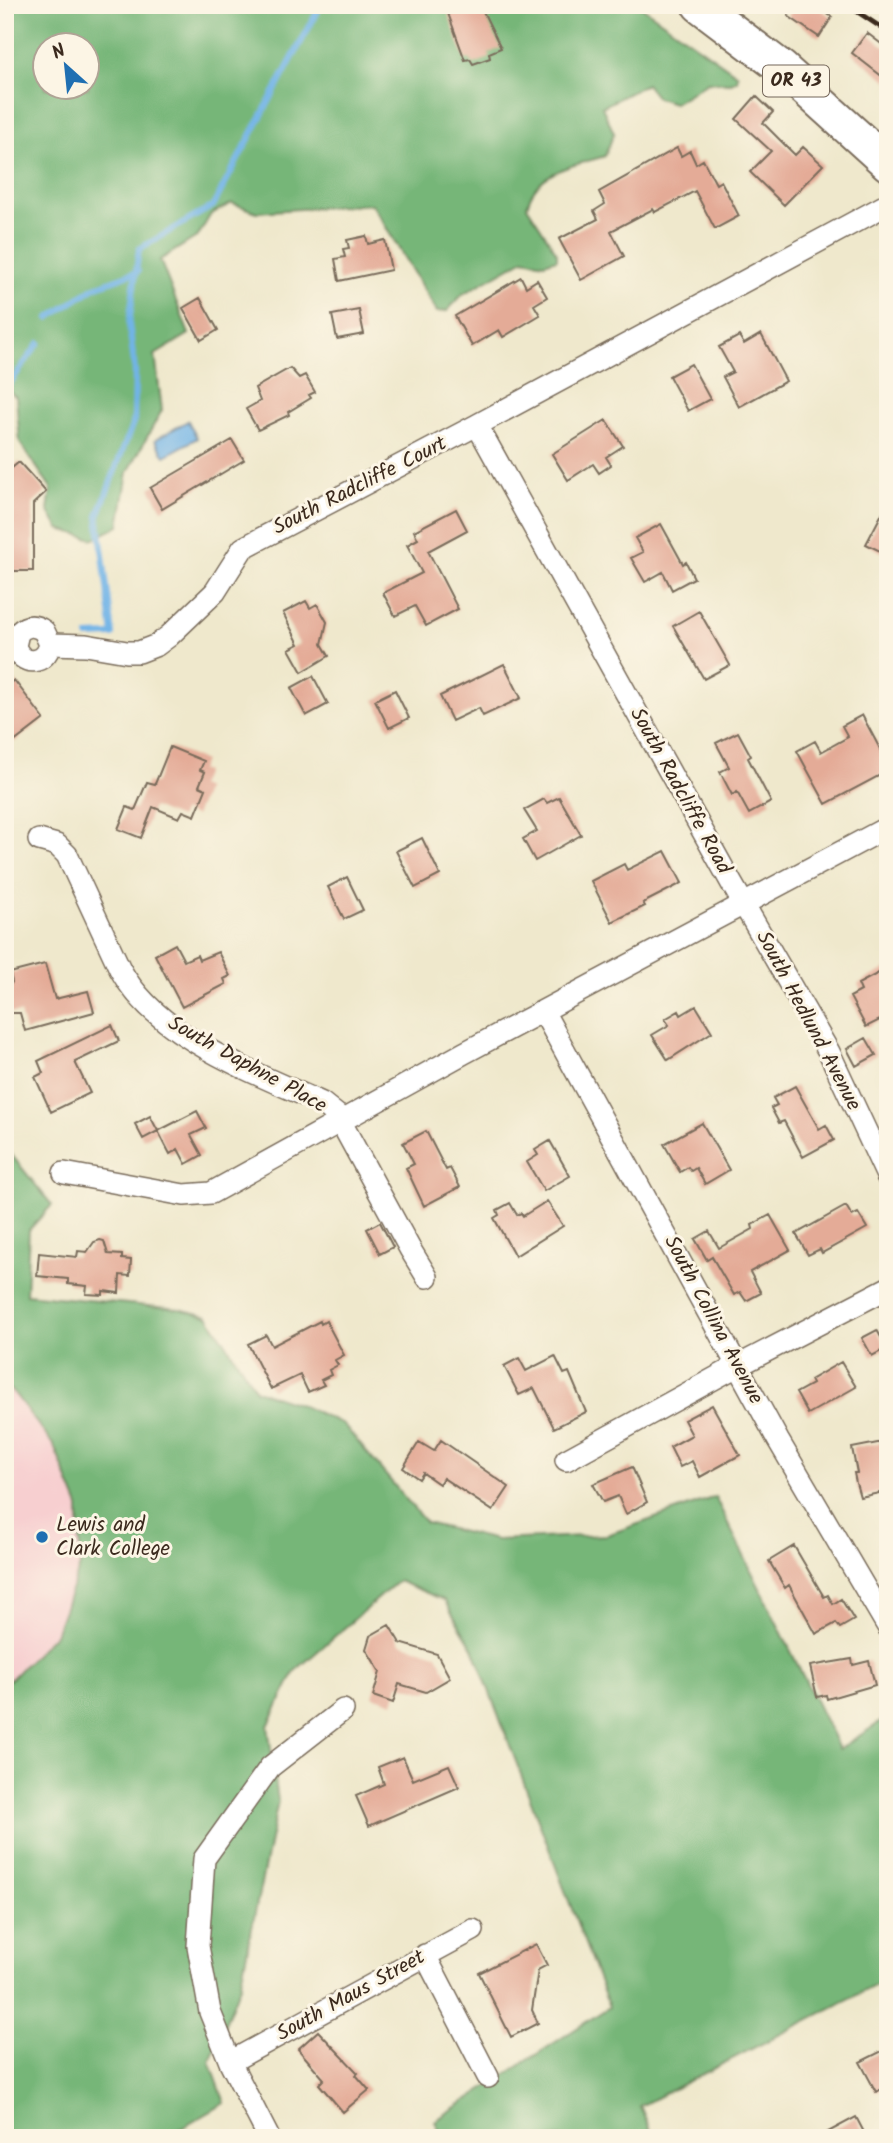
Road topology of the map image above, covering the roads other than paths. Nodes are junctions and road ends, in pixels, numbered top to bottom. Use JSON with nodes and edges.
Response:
{"nodes":[{"id":1,"x":699,"y":5,"type":"edge"},
{"id":2,"x":888,"y":164,"type":"edge"},
{"id":3,"x":888,"y":204,"type":"edge"},
{"id":4,"x":477,"y":425,"type":"junction"},
{"id":5,"x":50,"y":644,"type":"dead end"},
{"id":6,"x":888,"y":827,"type":"edge"},
{"id":7,"x":39,"y":840,"type":"dead end"},
{"id":8,"x":744,"y":903,"type":"junction"},
{"id":9,"x":543,"y":1011,"type":"junction"},
{"id":10,"x":341,"y":1122,"type":"junction"},
{"id":11,"x":64,"y":1173,"type":"dead end"},
{"id":12,"x":888,"y":1178,"type":"edge"},
{"id":13,"x":428,"y":1277,"type":"dead end"},
{"id":14,"x":888,"y":1288,"type":"edge"},
{"id":15,"x":738,"y":1366,"type":"junction"},
{"id":16,"x":566,"y":1460,"type":"dead end"},
{"id":17,"x":888,"y":1627,"type":"edge"},
{"id":18,"x":343,"y":1710,"type":"dead end"},
{"id":19,"x":473,"y":1930,"type":"dead end"},
{"id":20,"x":425,"y":1955,"type":"junction"},
{"id":21,"x":230,"y":2062,"type":"junction"},
{"id":22,"x":488,"y":2077,"type":"dead end"},
{"id":23,"x":268,"y":2138,"type":"edge"}],
"edges":[{"from":1,"to":2,"type":"main road","number":"OR 43"},
{"from":3,"to":4,"type":"street"},
{"from":4,"to":5,"type":"street","name":"South Radcliffe Court"},
{"from":4,"to":8,"type":"street","name":"South Radcliffe Road"},
{"from":6,"to":8,"type":"street"},
{"from":7,"to":10,"type":"street","name":"South Daphne Place"},
{"from":8,"to":9,"type":"street"},
{"from":8,"to":12,"type":"street","name":"South Hedlund Avenue"},
{"from":9,"to":10,"type":"street"},
{"from":9,"to":15,"type":"street","name":"South Collina Avenue"},
{"from":10,"to":11,"type":"street"},
{"from":10,"to":13,"type":"street"},
{"from":14,"to":15,"type":"street"},
{"from":15,"to":16,"type":"street"},
{"from":15,"to":17,"type":"street","name":"South Collina Avenue"},
{"from":18,"to":21,"type":"street"},
{"from":19,"to":20,"type":"street","name":"South Maus Street"},
{"from":20,"to":21,"type":"street","name":"South Maus Street"},
{"from":20,"to":22,"type":"street"},
{"from":21,"to":23,"type":"street"}]}
